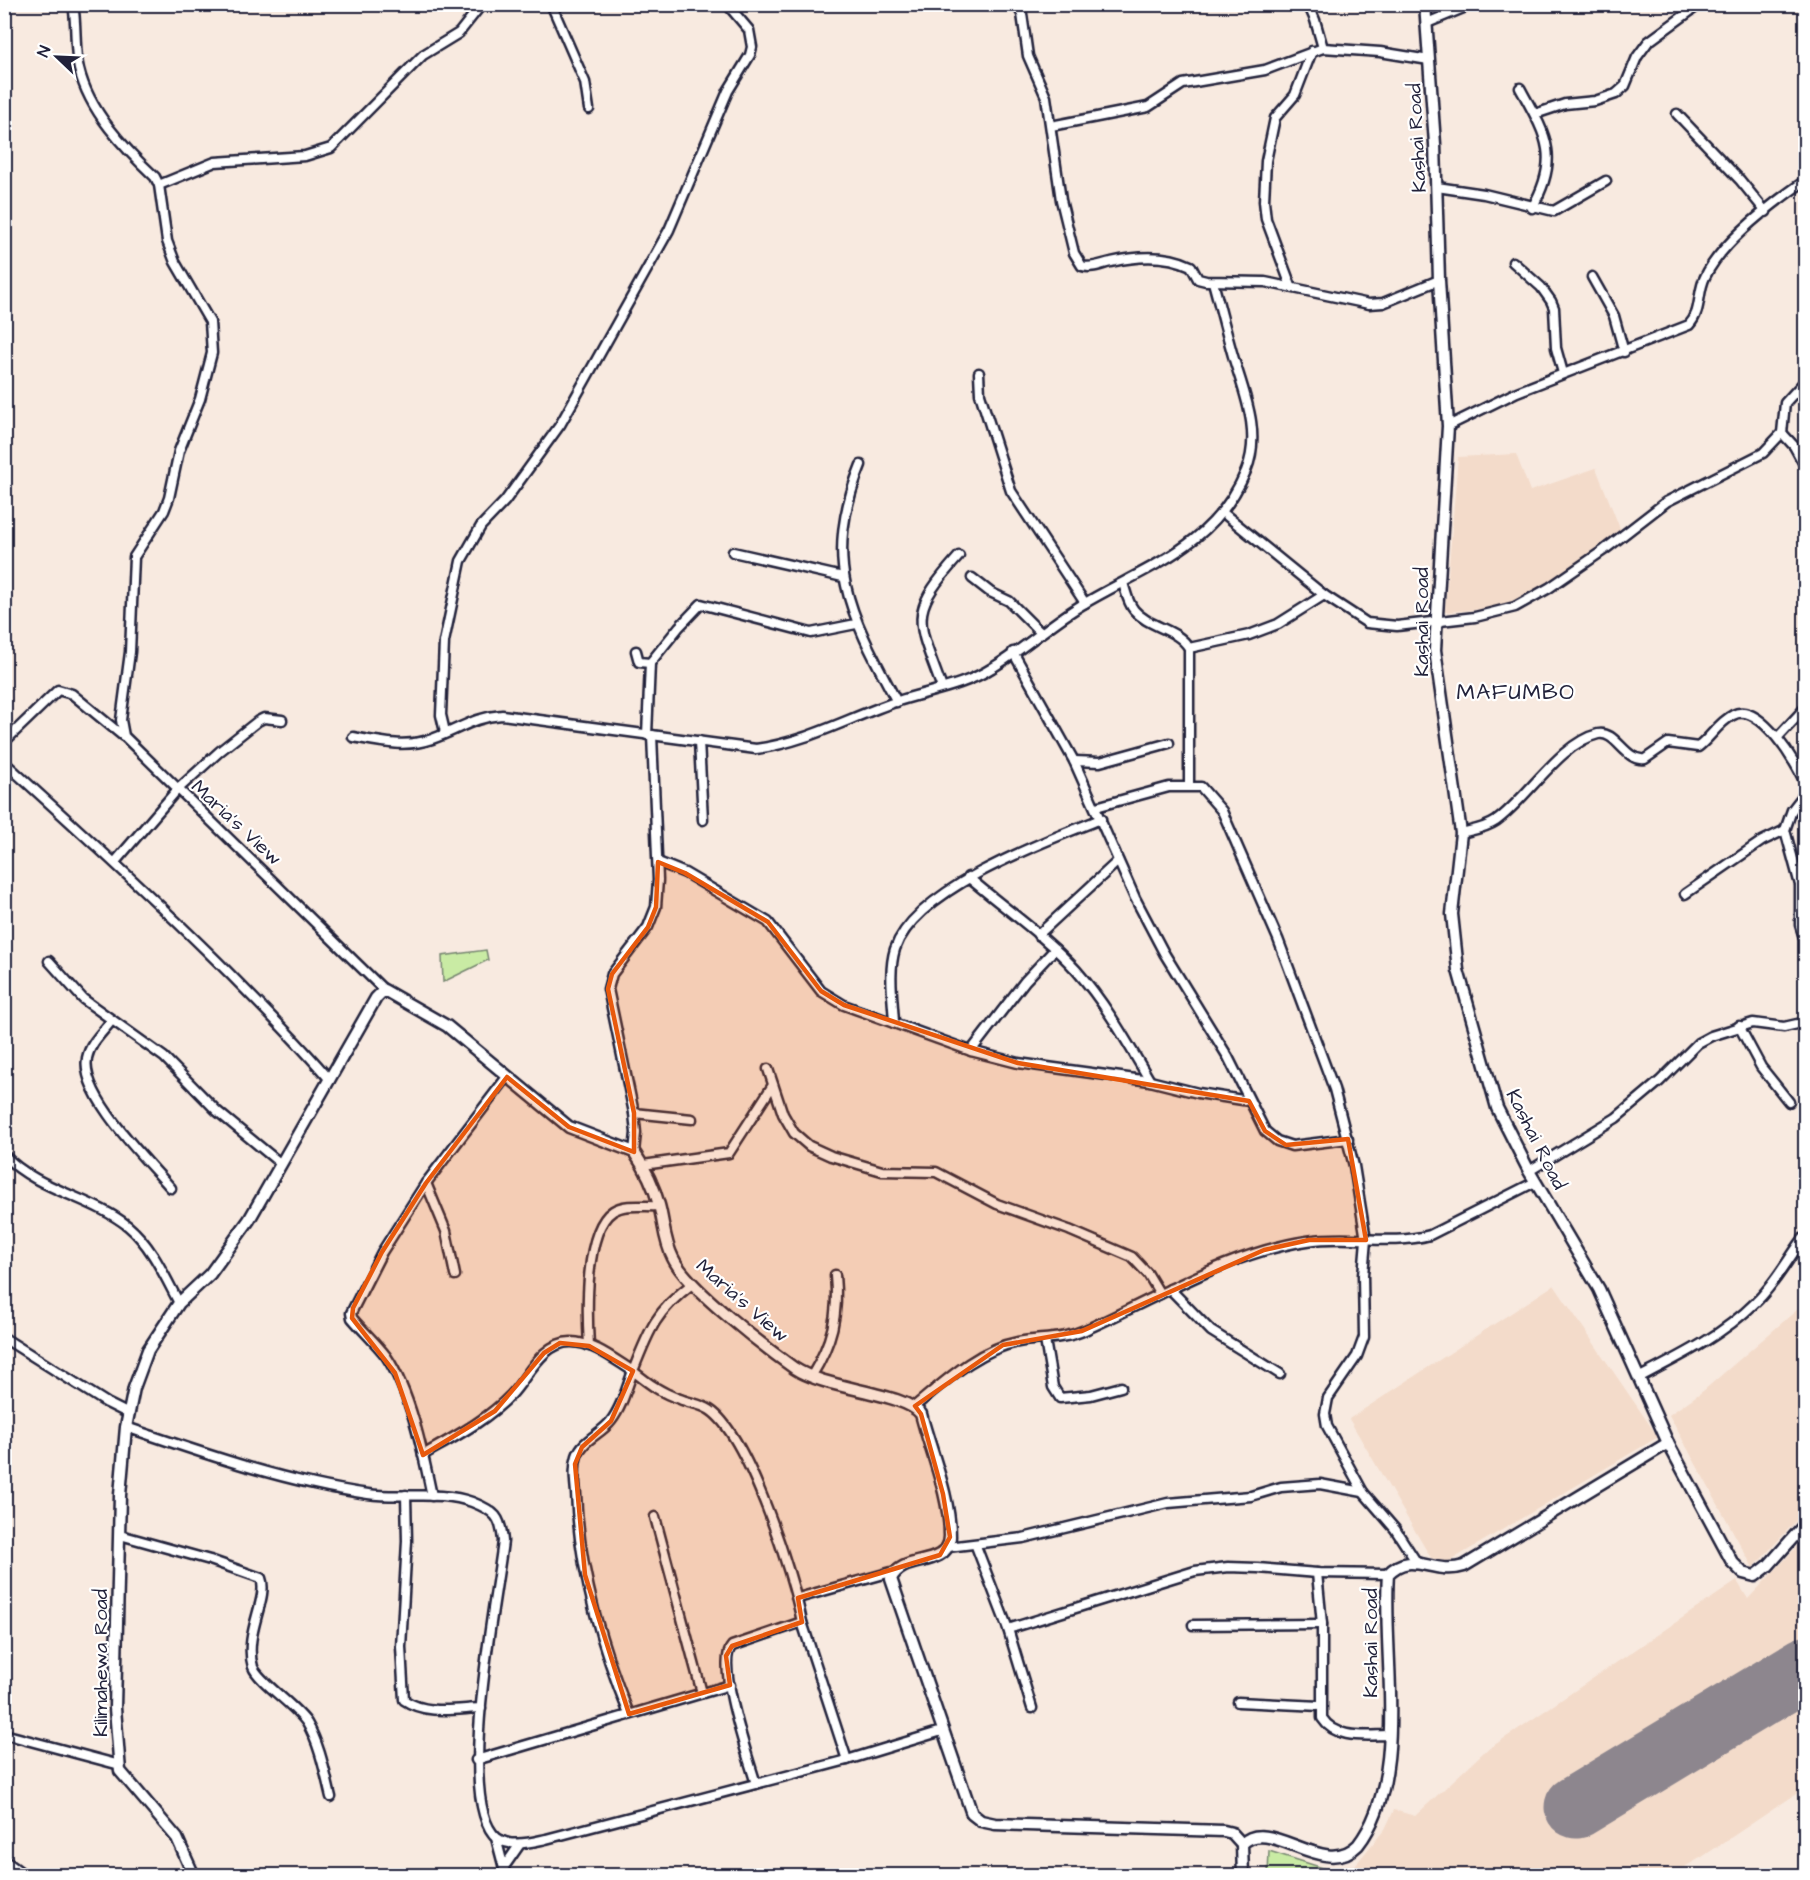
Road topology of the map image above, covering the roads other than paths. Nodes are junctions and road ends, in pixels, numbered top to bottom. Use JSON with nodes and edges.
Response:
{"nodes":[{"id":1,"x":73,"y":4,"type":"edge"},
{"id":2,"x":483,"y":4,"type":"edge"},
{"id":3,"x":551,"y":4,"type":"edge"},
{"id":4,"x":727,"y":4,"type":"edge"},
{"id":5,"x":1016,"y":4,"type":"edge"},
{"id":6,"x":1308,"y":4,"type":"edge"},
{"id":7,"x":1425,"y":4,"type":"edge"},
{"id":8,"x":1473,"y":4,"type":"edge"},
{"id":9,"x":1701,"y":4,"type":"edge"},
{"id":10,"x":1427,"y":23,"type":"junction"},
{"id":11,"x":1323,"y":48,"type":"junction"},
{"id":12,"x":1312,"y":51,"type":"junction"},
{"id":13,"x":1429,"y":60,"type":"junction"},
{"id":14,"x":1520,"y":88,"type":"dead end"},
{"id":15,"x":589,"y":109,"type":"dead end"},
{"id":16,"x":1535,"y":114,"type":"junction"},
{"id":17,"x":1677,"y":114,"type":"dead end"},
{"id":18,"x":1051,"y":126,"type":"junction"},
{"id":19,"x":1806,"y":180,"type":"edge"},
{"id":20,"x":1606,"y":181,"type":"dead end"},
{"id":21,"x":159,"y":185,"type":"junction"},
{"id":22,"x":1437,"y":187,"type":"junction"},
{"id":23,"x":1532,"y":208,"type":"junction"},
{"id":24,"x":1766,"y":212,"type":"junction"},
{"id":25,"x":1513,"y":262,"type":"dead end"},
{"id":26,"x":1592,"y":277,"type":"dead end"},
{"id":27,"x":1439,"y":280,"type":"junction"},
{"id":28,"x":1213,"y":282,"type":"junction"},
{"id":29,"x":1291,"y":286,"type":"junction"},
{"id":30,"x":1624,"y":352,"type":"junction"},
{"id":31,"x":979,"y":373,"type":"dead end"},
{"id":32,"x":1563,"y":373,"type":"junction"},
{"id":33,"x":1806,"y":380,"type":"edge"},
{"id":34,"x":1448,"y":426,"type":"junction"},
{"id":35,"x":1782,"y":433,"type":"junction"},
{"id":36,"x":861,"y":465,"type":"dead end"},
{"id":37,"x":1806,"y":468,"type":"edge"},
{"id":38,"x":1222,"y":512,"type":"junction"},
{"id":39,"x":733,"y":552,"type":"dead end"},
{"id":40,"x":958,"y":556,"type":"dead end"},
{"id":41,"x":843,"y":577,"type":"junction"},
{"id":42,"x":972,"y":578,"type":"dead end"},
{"id":43,"x":1123,"y":583,"type":"junction"},
{"id":44,"x":1324,"y":595,"type":"junction"},
{"id":45,"x":1085,"y":603,"type":"junction"},
{"id":46,"x":1437,"y":622,"type":"junction"},
{"id":47,"x":856,"y":624,"type":"junction"},
{"id":48,"x":1040,"y":632,"type":"junction"},
{"id":49,"x":1189,"y":648,"type":"junction"},
{"id":50,"x":636,"y":651,"type":"dead end"},
{"id":51,"x":1013,"y":652,"type":"junction"},
{"id":52,"x":650,"y":663,"type":"junction"},
{"id":53,"x":942,"y":688,"type":"junction"},
{"id":54,"x":897,"y":702,"type":"junction"},
{"id":55,"x":1806,"y":707,"type":"edge"},
{"id":56,"x":282,"y":720,"type":"dead end"},
{"id":57,"x":445,"y":732,"type":"junction"},
{"id":58,"x":650,"y":735,"type":"junction"},
{"id":59,"x":124,"y":736,"type":"junction"},
{"id":60,"x":354,"y":737,"type":"dead end"},
{"id":61,"x":1778,"y":737,"type":"junction"},
{"id":62,"x":699,"y":741,"type":"junction"},
{"id":63,"x":4,"y":742,"type":"edge"},
{"id":64,"x":1169,"y":742,"type":"dead end"},
{"id":65,"x":1074,"y":761,"type":"junction"},
{"id":66,"x":4,"y":762,"type":"edge"},
{"id":67,"x":1189,"y":785,"type":"junction"},
{"id":68,"x":1806,"y":786,"type":"edge"},
{"id":69,"x":177,"y":790,"type":"junction"},
{"id":70,"x":1806,"y":792,"type":"edge"},
{"id":71,"x":1096,"y":807,"type":"junction"},
{"id":72,"x":1101,"y":819,"type":"junction"},
{"id":73,"x":703,"y":820,"type":"dead end"},
{"id":74,"x":1785,"y":830,"type":"junction"},
{"id":75,"x":1461,"y":833,"type":"junction"},
{"id":76,"x":1118,"y":861,"type":"junction"},
{"id":77,"x":115,"y":862,"type":"junction"},
{"id":78,"x":658,"y":862,"type":"junction"},
{"id":79,"x":968,"y":878,"type":"junction"},
{"id":80,"x":1685,"y":894,"type":"dead end"},
{"id":81,"x":1038,"y":935,"type":"junction"},
{"id":82,"x":1806,"y":944,"type":"edge"},
{"id":83,"x":1054,"y":949,"type":"junction"},
{"id":84,"x":49,"y":961,"type":"dead end"},
{"id":85,"x":384,"y":990,"type":"junction"},
{"id":86,"x":112,"y":1020,"type":"junction"},
{"id":87,"x":1806,"y":1022,"type":"edge"},
{"id":88,"x":894,"y":1023,"type":"junction"},
{"id":89,"x":1739,"y":1026,"type":"junction"},
{"id":90,"x":971,"y":1051,"type":"junction"},
{"id":91,"x":768,"y":1070,"type":"dead end"},
{"id":92,"x":507,"y":1077,"type":"junction"},
{"id":93,"x":330,"y":1080,"type":"junction"},
{"id":94,"x":1150,"y":1081,"type":"junction"},
{"id":95,"x":773,"y":1084,"type":"junction"},
{"id":96,"x":1249,"y":1101,"type":"junction"},
{"id":97,"x":1789,"y":1102,"type":"dead end"},
{"id":98,"x":634,"y":1113,"type":"junction"},
{"id":99,"x":692,"y":1119,"type":"dead end"},
{"id":100,"x":1348,"y":1139,"type":"junction"},
{"id":101,"x":634,"y":1152,"type":"junction"},
{"id":102,"x":4,"y":1155,"type":"edge"},
{"id":103,"x":281,"y":1164,"type":"junction"},
{"id":104,"x":643,"y":1164,"type":"junction"},
{"id":105,"x":1529,"y":1171,"type":"junction"},
{"id":106,"x":1535,"y":1182,"type":"junction"},
{"id":107,"x":426,"y":1183,"type":"junction"},
{"id":108,"x":171,"y":1188,"type":"dead end"},
{"id":109,"x":659,"y":1206,"type":"junction"},
{"id":110,"x":1806,"y":1236,"type":"edge"},
{"id":111,"x":1366,"y":1239,"type":"junction"},
{"id":112,"x":455,"y":1275,"type":"dead end"},
{"id":113,"x":835,"y":1275,"type":"dead end"},
{"id":114,"x":692,"y":1284,"type":"junction"},
{"id":115,"x":1170,"y":1289,"type":"junction"},
{"id":116,"x":1160,"y":1294,"type":"junction"},
{"id":117,"x":179,"y":1303,"type":"junction"},
{"id":118,"x":4,"y":1338,"type":"edge"},
{"id":119,"x":1045,"y":1340,"type":"junction"},
{"id":120,"x":589,"y":1346,"type":"junction"},
{"id":121,"x":633,"y":1371,"type":"junction"},
{"id":122,"x":1280,"y":1374,"type":"dead end"},
{"id":123,"x":811,"y":1377,"type":"junction"},
{"id":124,"x":1640,"y":1377,"type":"junction"},
{"id":125,"x":1121,"y":1387,"type":"dead end"},
{"id":126,"x":915,"y":1406,"type":"junction"},
{"id":127,"x":129,"y":1414,"type":"junction"},
{"id":128,"x":126,"y":1427,"type":"junction"},
{"id":129,"x":1668,"y":1443,"type":"junction"},
{"id":130,"x":423,"y":1455,"type":"junction"},
{"id":131,"x":1363,"y":1492,"type":"junction"},
{"id":132,"x":406,"y":1495,"type":"junction"},
{"id":133,"x":432,"y":1496,"type":"junction"},
{"id":134,"x":655,"y":1517,"type":"dead end"},
{"id":135,"x":1806,"y":1523,"type":"edge"},
{"id":136,"x":120,"y":1535,"type":"junction"},
{"id":137,"x":976,"y":1546,"type":"junction"},
{"id":138,"x":948,"y":1547,"type":"junction"},
{"id":139,"x":1417,"y":1563,"type":"junction"},
{"id":140,"x":895,"y":1571,"type":"junction"},
{"id":141,"x":1317,"y":1573,"type":"junction"},
{"id":142,"x":1388,"y":1574,"type":"junction"},
{"id":143,"x":798,"y":1598,"type":"junction"},
{"id":144,"x":802,"y":1622,"type":"junction"},
{"id":145,"x":1322,"y":1624,"type":"junction"},
{"id":146,"x":1193,"y":1625,"type":"dead end"},
{"id":147,"x":1008,"y":1629,"type":"junction"},
{"id":148,"x":730,"y":1685,"type":"junction"},
{"id":149,"x":702,"y":1693,"type":"junction"},
{"id":150,"x":1238,"y":1702,"type":"dead end"},
{"id":151,"x":1320,"y":1706,"type":"junction"},
{"id":152,"x":481,"y":1708,"type":"junction"},
{"id":153,"x":1032,"y":1708,"type":"dead end"},
{"id":154,"x":629,"y":1714,"type":"junction"},
{"id":155,"x":942,"y":1731,"type":"junction"},
{"id":156,"x":4,"y":1734,"type":"edge"},
{"id":157,"x":1389,"y":1736,"type":"junction"},
{"id":158,"x":476,"y":1760,"type":"junction"},
{"id":159,"x":847,"y":1760,"type":"junction"},
{"id":160,"x":120,"y":1765,"type":"junction"},
{"id":161,"x":756,"y":1784,"type":"junction"},
{"id":162,"x":331,"y":1797,"type":"dead end"},
{"id":163,"x":496,"y":1838,"type":"junction"},
{"id":164,"x":520,"y":1844,"type":"junction"},
{"id":165,"x":1242,"y":1845,"type":"junction"},
{"id":166,"x":4,"y":1860,"type":"edge"},
{"id":167,"x":505,"y":1871,"type":"edge"},
{"id":168,"x":26,"y":1875,"type":"edge"},
{"id":169,"x":194,"y":1875,"type":"edge"},
{"id":170,"x":1243,"y":1875,"type":"edge"}],
"edges":[{"from":1,"to":21,"type":"street"},
{"from":2,"to":21,"type":"street"},
{"from":3,"to":15,"type":"street"},
{"from":4,"to":57,"type":"street"},
{"from":5,"to":18,"type":"street"},
{"from":6,"to":11,"type":"street"},
{"from":7,"to":10,"type":"street","name":"Kashai Road"},
{"from":8,"to":10,"type":"street"},
{"from":9,"to":16,"type":"street"},
{"from":10,"to":13,"type":"street","name":"Kashai Road"},
{"from":11,"to":12,"type":"street"},
{"from":11,"to":13,"type":"street"},
{"from":12,"to":18,"type":"street"},
{"from":12,"to":29,"type":"street"},
{"from":13,"to":22,"type":"street","name":"Kashai Road"},
{"from":14,"to":16,"type":"street"},
{"from":16,"to":23,"type":"street"},
{"from":17,"to":24,"type":"street"},
{"from":18,"to":28,"type":"street"},
{"from":19,"to":24,"type":"street"},
{"from":20,"to":23,"type":"street"},
{"from":21,"to":59,"type":"street"},
{"from":22,"to":23,"type":"street"},
{"from":22,"to":27,"type":"street","name":"Kashai Road"},
{"from":24,"to":30,"type":"street"},
{"from":25,"to":32,"type":"street"},
{"from":26,"to":30,"type":"street"},
{"from":27,"to":29,"type":"street"},
{"from":27,"to":34,"type":"street","name":"Kashai Road"},
{"from":28,"to":29,"type":"street"},
{"from":28,"to":38,"type":"street"},
{"from":30,"to":32,"type":"street"},
{"from":31,"to":45,"type":"street"},
{"from":32,"to":34,"type":"street"},
{"from":33,"to":35,"type":"street"},
{"from":34,"to":46,"type":"street","name":"Kashai Road"},
{"from":35,"to":37,"type":"street"},
{"from":35,"to":46,"type":"street"},
{"from":36,"to":41,"type":"street"},
{"from":38,"to":43,"type":"street"},
{"from":38,"to":44,"type":"street"},
{"from":39,"to":41,"type":"street"},
{"from":40,"to":53,"type":"street"},
{"from":41,"to":47,"type":"street"},
{"from":42,"to":48,"type":"street"},
{"from":43,"to":45,"type":"street"},
{"from":43,"to":49,"type":"street"},
{"from":44,"to":46,"type":"street"},
{"from":44,"to":49,"type":"street"},
{"from":45,"to":48,"type":"street"},
{"from":46,"to":75,"type":"street","name":"Kashai Road"},
{"from":47,"to":52,"type":"street"},
{"from":47,"to":54,"type":"street"},
{"from":48,"to":51,"type":"street"},
{"from":49,"to":67,"type":"street"},
{"from":50,"to":52,"type":"street"},
{"from":51,"to":53,"type":"street"},
{"from":51,"to":65,"type":"street"},
{"from":52,"to":58,"type":"street"},
{"from":53,"to":54,"type":"street"},
{"from":54,"to":62,"type":"street"},
{"from":55,"to":61,"type":"street"},
{"from":56,"to":69,"type":"street"},
{"from":57,"to":58,"type":"street"},
{"from":57,"to":60,"type":"street"},
{"from":58,"to":62,"type":"street"},
{"from":58,"to":78,"type":"street"},
{"from":59,"to":63,"type":"street","name":"Maria's View"},
{"from":59,"to":69,"type":"street","name":"Maria's View"},
{"from":61,"to":68,"type":"street"},
{"from":61,"to":75,"type":"street"},
{"from":62,"to":73,"type":"street"},
{"from":64,"to":65,"type":"street"},
{"from":65,"to":71,"type":"street"},
{"from":66,"to":77,"type":"street"},
{"from":67,"to":71,"type":"street"},
{"from":67,"to":100,"type":"street"},
{"from":69,"to":77,"type":"street"},
{"from":69,"to":85,"type":"street","name":"Maria's View"},
{"from":70,"to":74,"type":"street"},
{"from":71,"to":72,"type":"street"},
{"from":72,"to":76,"type":"street"},
{"from":72,"to":79,"type":"street"},
{"from":74,"to":80,"type":"street"},
{"from":74,"to":82,"type":"street"},
{"from":75,"to":105,"type":"street","name":"Kashai Road"},
{"from":76,"to":81,"type":"street"},
{"from":76,"to":96,"type":"street"},
{"from":77,"to":93,"type":"street"},
{"from":78,"to":88,"type":"street"},
{"from":78,"to":98,"type":"street"},
{"from":79,"to":81,"type":"street"},
{"from":79,"to":88,"type":"street"},
{"from":81,"to":83,"type":"street"},
{"from":83,"to":90,"type":"street"},
{"from":83,"to":94,"type":"street"},
{"from":84,"to":86,"type":"street"},
{"from":85,"to":92,"type":"street","name":"Maria's View"},
{"from":85,"to":93,"type":"street","name":"Kilimahewa Road"},
{"from":86,"to":103,"type":"street"},
{"from":86,"to":108,"type":"street"},
{"from":87,"to":89,"type":"street"},
{"from":88,"to":90,"type":"street"},
{"from":89,"to":97,"type":"street"},
{"from":89,"to":105,"type":"street"},
{"from":90,"to":94,"type":"street"},
{"from":91,"to":95,"type":"street"},
{"from":92,"to":101,"type":"street","name":"Maria's View"},
{"from":92,"to":107,"type":"street"},
{"from":93,"to":103,"type":"street","name":"Kilimahewa Road"},
{"from":94,"to":96,"type":"street"},
{"from":95,"to":104,"type":"street"},
{"from":95,"to":116,"type":"street"},
{"from":96,"to":100,"type":"street"},
{"from":98,"to":99,"type":"street"},
{"from":98,"to":101,"type":"street"},
{"from":100,"to":111,"type":"street"},
{"from":101,"to":104,"type":"street","name":"Maria's View"},
{"from":102,"to":117,"type":"street"},
{"from":103,"to":117,"type":"street","name":"Kilimahewa Road"},
{"from":104,"to":109,"type":"street","name":"Maria's View"},
{"from":105,"to":106,"type":"street","name":"Kashai Road"},
{"from":106,"to":111,"type":"street"},
{"from":106,"to":124,"type":"street","name":"Kashai Road"},
{"from":107,"to":112,"type":"street"},
{"from":107,"to":130,"type":"street"},
{"from":109,"to":114,"type":"street","name":"Maria's View"},
{"from":109,"to":120,"type":"street"},
{"from":110,"to":124,"type":"street"},
{"from":111,"to":115,"type":"street"},
{"from":111,"to":131,"type":"street"},
{"from":113,"to":123,"type":"street"},
{"from":114,"to":121,"type":"street"},
{"from":114,"to":123,"type":"street","name":"Maria's View"},
{"from":115,"to":116,"type":"street"},
{"from":115,"to":122,"type":"street"},
{"from":116,"to":119,"type":"street"},
{"from":117,"to":127,"type":"street","name":"Kilimahewa Road"},
{"from":118,"to":127,"type":"street"},
{"from":119,"to":125,"type":"street"},
{"from":119,"to":126,"type":"street"},
{"from":120,"to":121,"type":"street"},
{"from":120,"to":130,"type":"street"},
{"from":121,"to":143,"type":"street"},
{"from":121,"to":154,"type":"street"},
{"from":123,"to":126,"type":"street","name":"Maria's View"},
{"from":124,"to":129,"type":"street","name":"Kashai Road"},
{"from":126,"to":138,"type":"street"},
{"from":127,"to":128,"type":"street","name":"Kilimahewa Road"},
{"from":128,"to":132,"type":"street"},
{"from":128,"to":136,"type":"street","name":"Kilimahewa Road"},
{"from":129,"to":135,"type":"street","name":"Kashai Road"},
{"from":129,"to":139,"type":"street"},
{"from":130,"to":133,"type":"street"},
{"from":131,"to":137,"type":"street"},
{"from":131,"to":139,"type":"street"},
{"from":132,"to":133,"type":"street"},
{"from":132,"to":152,"type":"street"},
{"from":133,"to":152,"type":"street"},
{"from":134,"to":149,"type":"street"},
{"from":136,"to":160,"type":"street","name":"Kilimahewa Road"},
{"from":136,"to":162,"type":"street"},
{"from":137,"to":138,"type":"street"},
{"from":137,"to":147,"type":"street"},
{"from":138,"to":140,"type":"street"},
{"from":139,"to":142,"type":"street","name":"Kashai Road"},
{"from":140,"to":143,"type":"street"},
{"from":140,"to":155,"type":"street"},
{"from":141,"to":142,"type":"street"},
{"from":141,"to":145,"type":"street"},
{"from":141,"to":147,"type":"street"},
{"from":142,"to":157,"type":"street","name":"Kashai Road"},
{"from":143,"to":144,"type":"street"},
{"from":144,"to":148,"type":"street"},
{"from":144,"to":159,"type":"street"},
{"from":145,"to":146,"type":"street"},
{"from":145,"to":151,"type":"street"},
{"from":147,"to":153,"type":"street"},
{"from":148,"to":149,"type":"street"},
{"from":148,"to":161,"type":"street"},
{"from":149,"to":154,"type":"street"},
{"from":150,"to":151,"type":"street"},
{"from":151,"to":157,"type":"street"},
{"from":152,"to":158,"type":"street"},
{"from":154,"to":158,"type":"street"},
{"from":155,"to":159,"type":"street"},
{"from":155,"to":165,"type":"street"},
{"from":156,"to":160,"type":"street"},
{"from":157,"to":165,"type":"street","name":"Kashai Road"},
{"from":158,"to":163,"type":"street"},
{"from":159,"to":161,"type":"street"},
{"from":160,"to":169,"type":"street","name":"Kilimahewa Road"},
{"from":161,"to":164,"type":"street"},
{"from":163,"to":164,"type":"street"},
{"from":163,"to":167,"type":"street"},
{"from":164,"to":167,"type":"street"},
{"from":165,"to":170,"type":"street"},
{"from":166,"to":168,"type":"street"}]}
